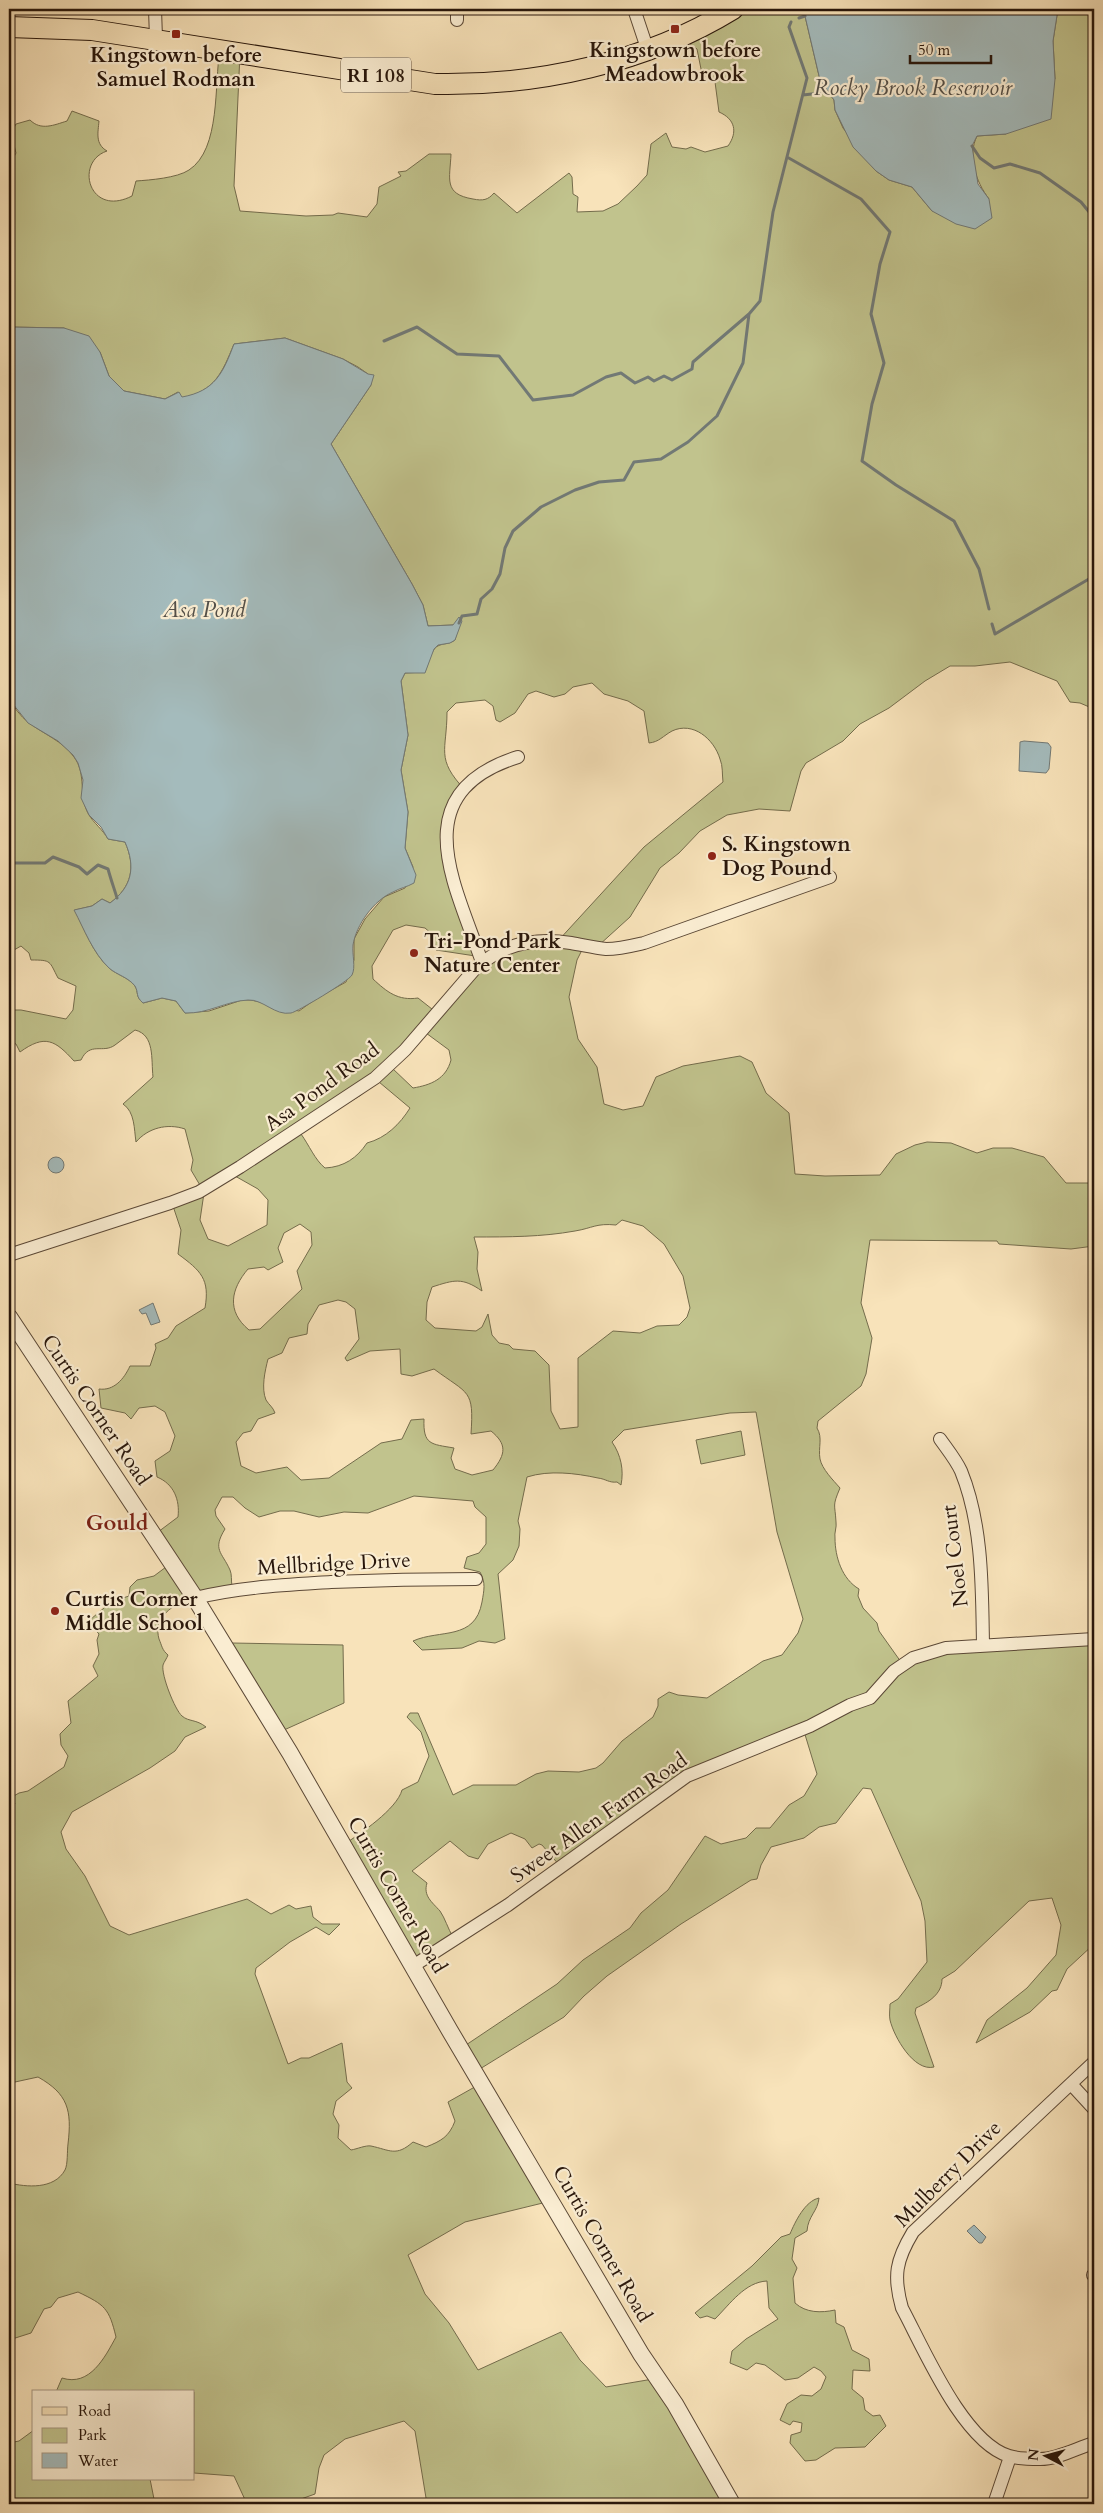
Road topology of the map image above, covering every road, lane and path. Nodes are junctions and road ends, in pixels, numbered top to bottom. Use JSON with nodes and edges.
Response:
{"nodes":[{"id":1,"x":155,"y":9,"type":"edge"},
{"id":2,"x":634,"y":9,"type":"edge"},
{"id":3,"x":733,"y":9,"type":"edge"},
{"id":4,"x":9,"y":27,"type":"edge"},
{"id":5,"x":156,"y":38,"type":"junction"},
{"id":6,"x":648,"y":51,"type":"junction"},
{"id":7,"x":518,"y":758,"type":"dead end"},
{"id":8,"x":830,"y":877,"type":"dead end"},
{"id":9,"x":482,"y":962,"type":"junction"},
{"id":10,"x":9,"y":1255,"type":"edge"},
{"id":11,"x":9,"y":1317,"type":"edge"},
{"id":12,"x":940,"y":1439,"type":"dead end"},
{"id":13,"x":476,"y":1579,"type":"dead end"},
{"id":14,"x":195,"y":1598,"type":"junction"},
{"id":15,"x":1094,"y":1639,"type":"edge"},
{"id":16,"x":983,"y":1646,"type":"junction"},
{"id":17,"x":413,"y":1966,"type":"junction"},
{"id":18,"x":1094,"y":2062,"type":"edge"},
{"id":19,"x":1071,"y":2084,"type":"junction"},
{"id":20,"x":1094,"y":2109,"type":"edge"},
{"id":21,"x":1094,"y":2443,"type":"edge"},
{"id":22,"x":1010,"y":2457,"type":"junction"},
{"id":23,"x":732,"y":2504,"type":"edge"},
{"id":24,"x":994,"y":2504,"type":"edge"}],
"edges":[{"from":1,"to":5,"type":"street"},
{"from":2,"to":6,"type":"street"},
{"from":3,"to":6,"type":"main road","number":"RI 108"},
{"from":4,"to":5,"type":"main road","number":"RI 108"},
{"from":5,"to":6,"type":"main road","number":"RI 108"},
{"from":7,"to":9,"type":"street"},
{"from":8,"to":9,"type":"street","name":"Asa Pond Road"},
{"from":9,"to":10,"type":"street","name":"Asa Pond Road"},
{"from":11,"to":14,"type":"street","name":"Curtis Corner Road"},
{"from":12,"to":16,"type":"street","name":"Noel Court"},
{"from":13,"to":14,"type":"street","name":"Mellbridge Drive"},
{"from":14,"to":17,"type":"street","name":"Curtis Corner Road"},
{"from":15,"to":16,"type":"street","name":"Sweet Allen Farm Road"},
{"from":16,"to":17,"type":"street","name":"Sweet Allen Farm Road"},
{"from":17,"to":23,"type":"street","name":"Curtis Corner Road"},
{"from":18,"to":19,"type":"street","name":"Mulberry Drive"},
{"from":19,"to":20,"type":"street"},
{"from":19,"to":22,"type":"street","name":"Mulberry Drive"},
{"from":21,"to":22,"type":"street"},
{"from":22,"to":24,"type":"street"}]}
